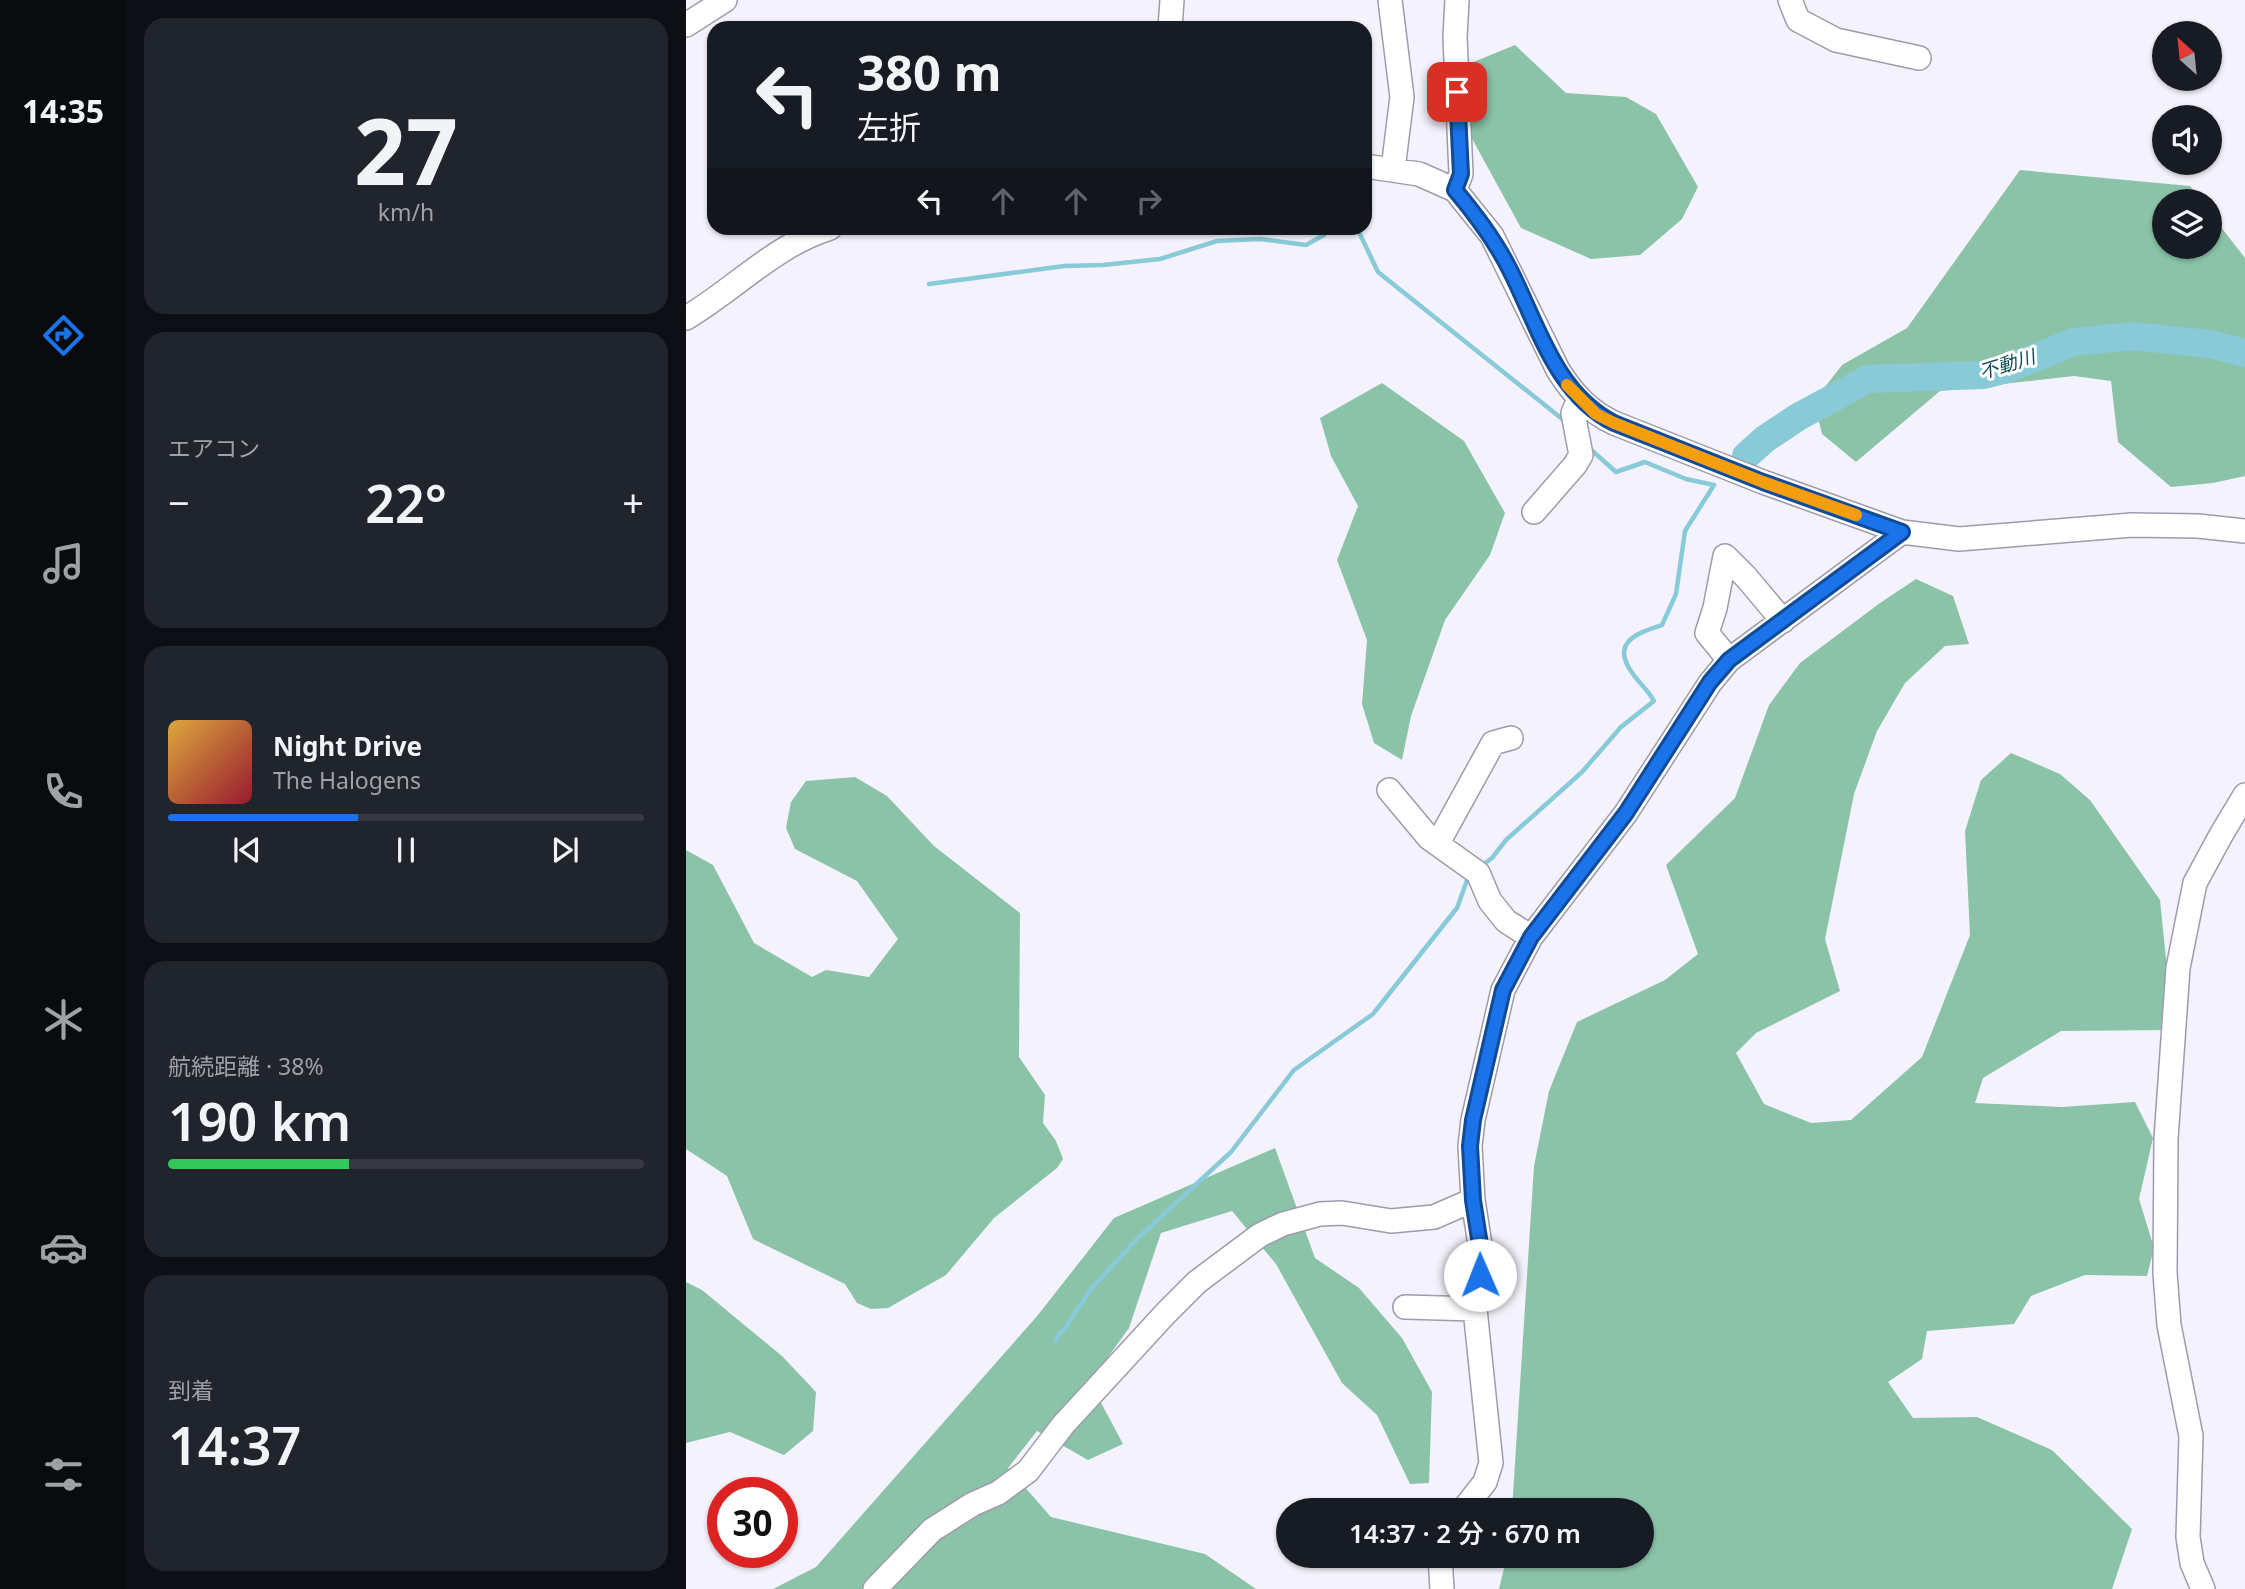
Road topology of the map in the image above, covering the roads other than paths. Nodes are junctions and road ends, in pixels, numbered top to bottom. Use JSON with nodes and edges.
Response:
{"nodes":[{"id":1,"x":725,"y":0,"type":"edge"},
{"id":2,"x":1172,"y":0,"type":"edge"},
{"id":3,"x":1390,"y":0,"type":"edge"},
{"id":4,"x":1457,"y":0,"type":"edge"},
{"id":5,"x":1790,"y":0,"type":"edge"},
{"id":6,"x":1170,"y":21,"type":"edge"},
{"id":7,"x":686,"y":25,"type":"edge"},
{"id":8,"x":1919,"y":58,"type":"dead end"},
{"id":9,"x":1372,"y":167,"type":"edge"},
{"id":10,"x":1392,"y":169,"type":"junction"},
{"id":11,"x":1455,"y":190,"type":"junction"},
{"id":12,"x":806,"y":235,"type":"edge"},
{"id":13,"x":686,"y":318,"type":"edge"},
{"id":14,"x":1579,"y":399,"type":"junction"},
{"id":15,"x":1534,"y":512,"type":"dead end"},
{"id":16,"x":2245,"y":531,"type":"edge"},
{"id":17,"x":1902,"y":532,"type":"junction"},
{"id":18,"x":1783,"y":621,"type":"junction"},
{"id":19,"x":1729,"y":660,"type":"junction"},
{"id":20,"x":1511,"y":738,"type":"dead end"},
{"id":21,"x":1389,"y":790,"type":"dead end"},
{"id":22,"x":2241,"y":811,"type":"edge"},
{"id":23,"x":1438,"y":843,"type":"junction"},
{"id":24,"x":1531,"y":937,"type":"junction"},
{"id":25,"x":1473,"y":1200,"type":"junction"},
{"id":26,"x":1405,"y":1307,"type":"dead end"},
{"id":27,"x":1475,"y":1309,"type":"junction"},
{"id":28,"x":1472,"y":1498,"type":"edge"},
{"id":29,"x":1441,"y":1568,"type":"edge"},
{"id":30,"x":876,"y":1589,"type":"edge"},
{"id":31,"x":1442,"y":1589,"type":"edge"},
{"id":32,"x":2203,"y":1589,"type":"edge"}],
"edges":[{"from":1,"to":7,"type":"street"},
{"from":2,"to":6,"type":"street"},
{"from":3,"to":10,"type":"street"},
{"from":4,"to":11,"type":"street"},
{"from":5,"to":8,"type":"street"},
{"from":9,"to":10,"type":"street"},
{"from":10,"to":11,"type":"street"},
{"from":11,"to":14,"type":"street"},
{"from":12,"to":13,"type":"street"},
{"from":14,"to":15,"type":"street"},
{"from":14,"to":17,"type":"street"},
{"from":16,"to":17,"type":"street"},
{"from":17,"to":18,"type":"street"},
{"from":18,"to":19,"type":"street"},
{"from":18,"to":19,"type":"street"},
{"from":19,"to":24,"type":"street"},
{"from":20,"to":23,"type":"street"},
{"from":21,"to":23,"type":"street"},
{"from":22,"to":32,"type":"street"},
{"from":23,"to":24,"type":"street"},
{"from":24,"to":25,"type":"street"},
{"from":25,"to":27,"type":"street"},
{"from":25,"to":30,"type":"street"},
{"from":26,"to":27,"type":"street"},
{"from":27,"to":28,"type":"street"},
{"from":29,"to":31,"type":"street"}]}
